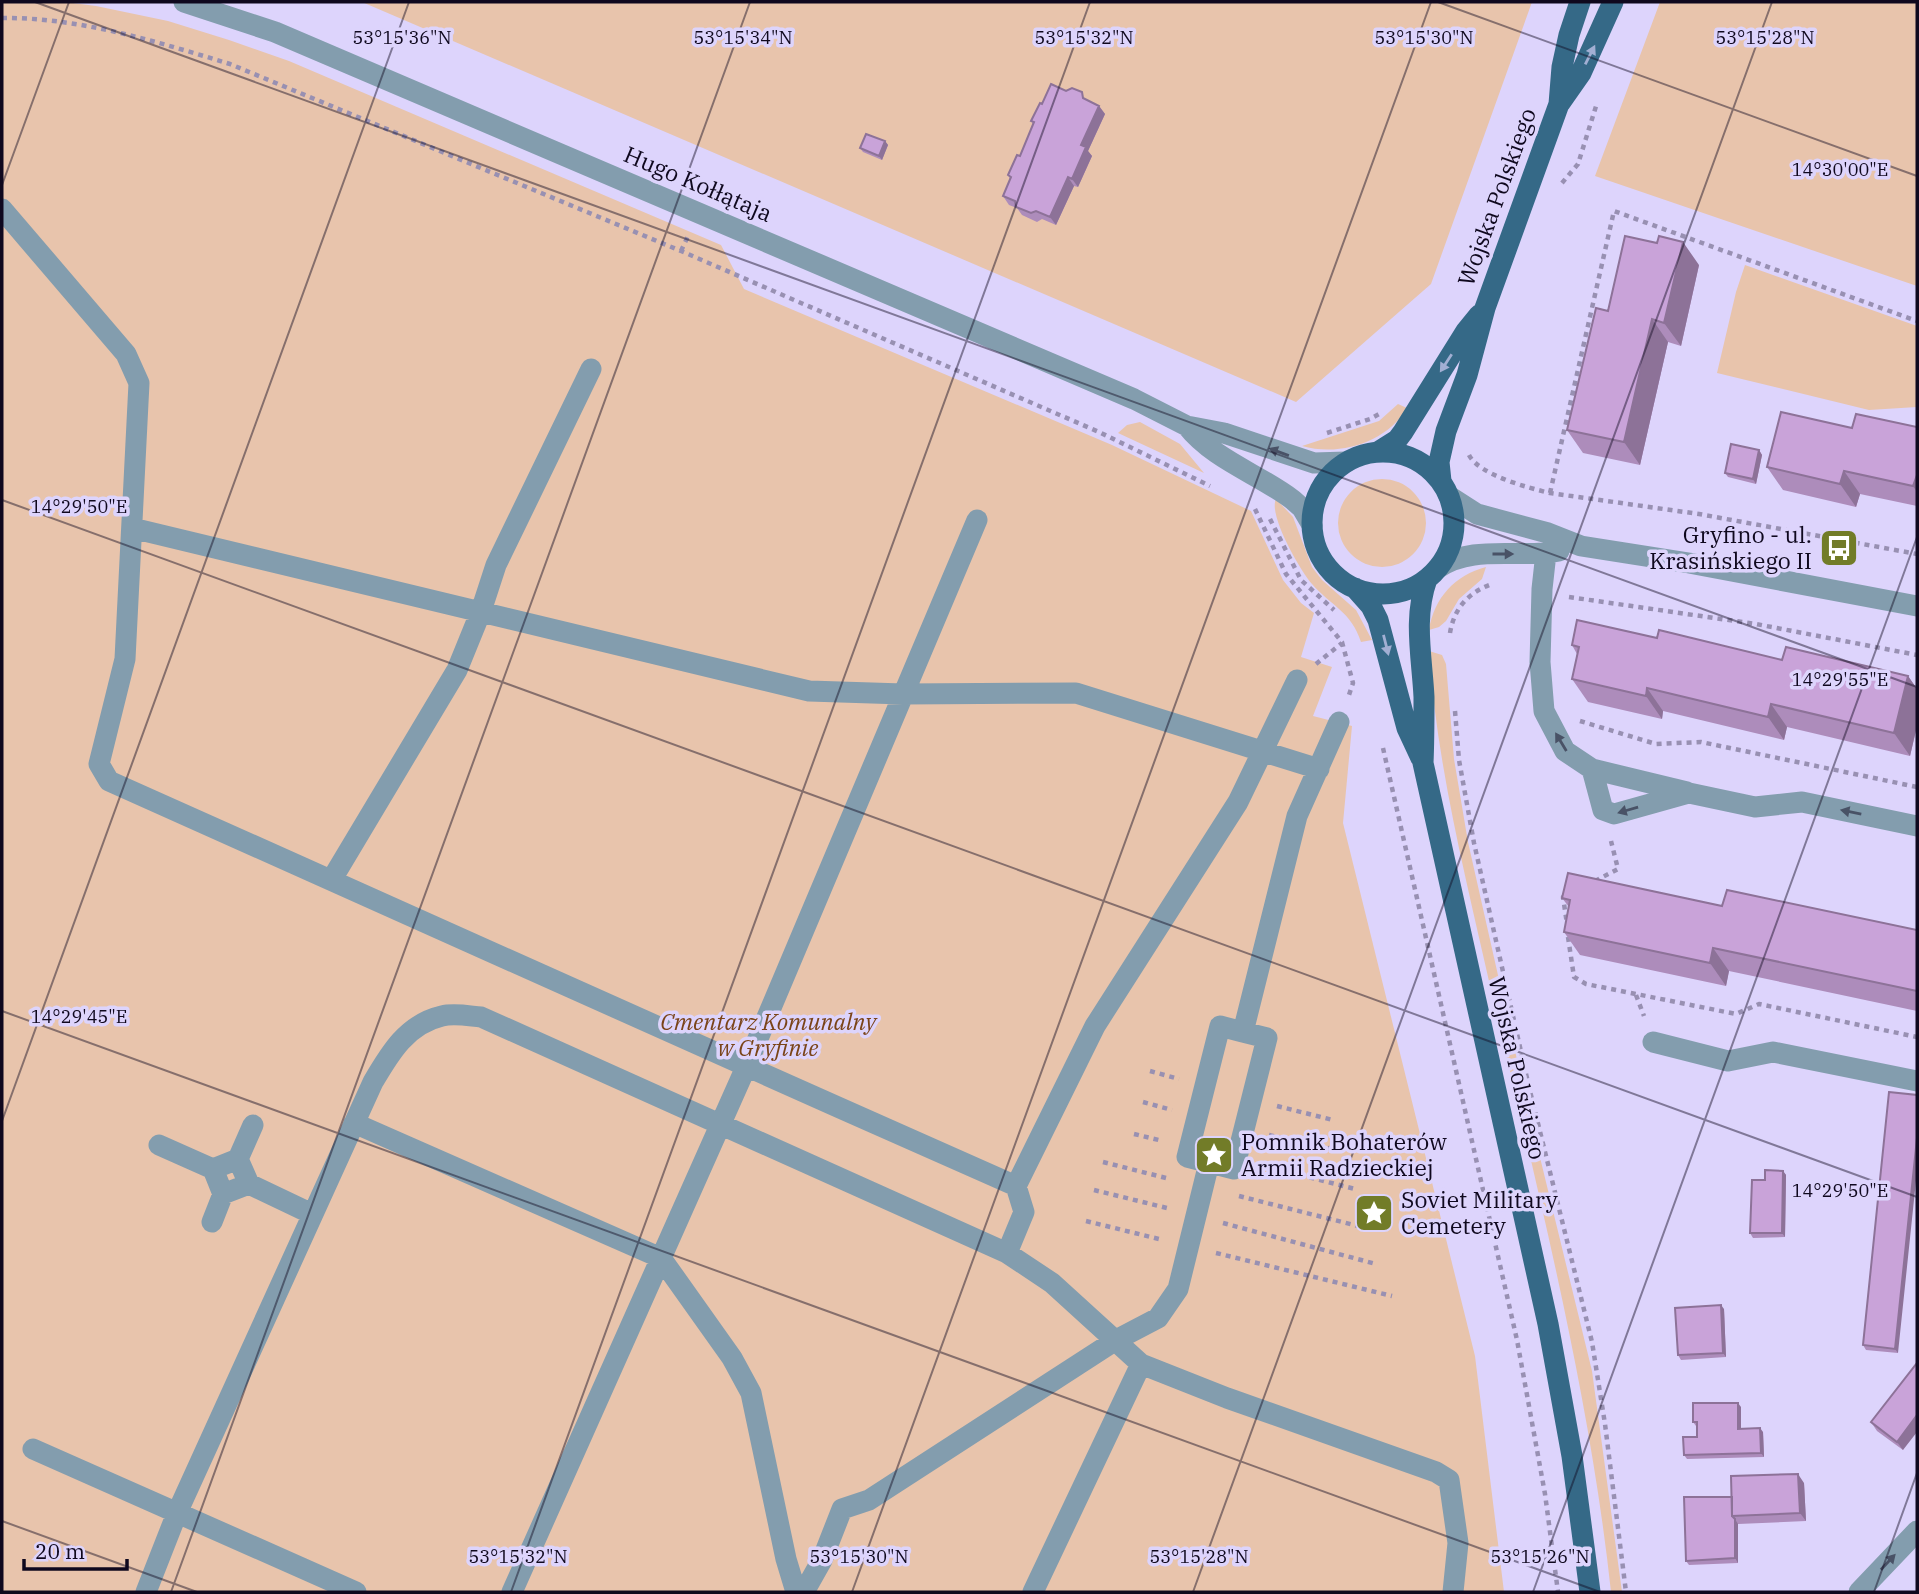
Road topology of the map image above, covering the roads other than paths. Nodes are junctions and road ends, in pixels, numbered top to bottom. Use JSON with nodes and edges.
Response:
{"nodes":[{"id":1,"x":184,"y":2,"type":"edge"},
{"id":2,"x":1580,"y":2,"type":"edge"},
{"id":3,"x":1613,"y":2,"type":"edge"},
{"id":4,"x":1559,"y":104,"type":"junction"},
{"id":5,"x":2,"y":209,"type":"edge"},
{"id":6,"x":1485,"y":308,"type":"junction"},
{"id":7,"x":591,"y":369,"type":"dead end"},
{"id":8,"x":1186,"y":426,"type":"junction"},
{"id":9,"x":1378,"y":452,"type":"junction"},
{"id":10,"x":1346,"y":462,"type":"junction"},
{"id":11,"x":1445,"y":488,"type":"junction"},
{"id":12,"x":977,"y":520,"type":"dead end"},
{"id":13,"x":1312,"y":525,"type":"junction"},
{"id":14,"x":132,"y":528,"type":"junction"},
{"id":15,"x":1581,"y":546,"type":"junction"},
{"id":16,"x":1546,"y":553,"type":"junction"},
{"id":17,"x":1432,"y":573,"type":"junction"},
{"id":18,"x":1353,"y":587,"type":"junction"},
{"id":19,"x":1917,"y":606,"type":"edge"},
{"id":20,"x":481,"y":611,"type":"junction"},
{"id":21,"x":1297,"y":680,"type":"dead end"},
{"id":22,"x":903,"y":694,"type":"junction"},
{"id":23,"x":1339,"y":722,"type":"dead end"},
{"id":24,"x":1262,"y":751,"type":"junction"},
{"id":25,"x":1423,"y":763,"type":"junction"},
{"id":26,"x":1319,"y":769,"type":"junction"},
{"id":27,"x":1592,"y":769,"type":"junction"},
{"id":28,"x":1689,"y":793,"type":"junction"},
{"id":29,"x":1917,"y":826,"type":"edge"},
{"id":30,"x":331,"y":879,"type":"junction"},
{"id":31,"x":1243,"y":1032,"type":"junction"},
{"id":32,"x":1653,"y":1042,"type":"dead end"},
{"id":33,"x":746,"y":1067,"type":"junction"},
{"id":34,"x":1917,"y":1081,"type":"edge"},
{"id":35,"x":354,"y":1123,"type":"junction"},
{"id":36,"x":253,"y":1125,"type":"dead end"},
{"id":37,"x":720,"y":1126,"type":"junction"},
{"id":38,"x":159,"y":1145,"type":"dead end"},
{"id":39,"x":238,"y":1159,"type":"junction"},
{"id":40,"x":1209,"y":1163,"type":"junction"},
{"id":41,"x":213,"y":1170,"type":"junction"},
{"id":42,"x":249,"y":1184,"type":"junction"},
{"id":43,"x":1016,"y":1186,"type":"junction"},
{"id":44,"x":223,"y":1194,"type":"junction"},
{"id":45,"x":312,"y":1214,"type":"junction"},
{"id":46,"x":212,"y":1222,"type":"dead end"},
{"id":47,"x":1007,"y":1254,"type":"junction"},
{"id":48,"x":661,"y":1258,"type":"junction"},
{"id":49,"x":1116,"y":1340,"type":"junction"},
{"id":50,"x":1141,"y":1364,"type":"junction"},
{"id":51,"x":33,"y":1449,"type":"dead end"},
{"id":52,"x":177,"y":1513,"type":"junction"},
{"id":53,"x":1917,"y":1531,"type":"edge"},
{"id":54,"x":146,"y":1592,"type":"edge"},
{"id":55,"x":356,"y":1592,"type":"edge"},
{"id":56,"x":512,"y":1592,"type":"edge"},
{"id":57,"x":796,"y":1592,"type":"edge"},
{"id":58,"x":804,"y":1592,"type":"edge"},
{"id":59,"x":1033,"y":1592,"type":"edge"},
{"id":60,"x":1453,"y":1592,"type":"edge"},
{"id":61,"x":1590,"y":1592,"type":"edge"},
{"id":62,"x":1859,"y":1592,"type":"edge"}],
"edges":[{"from":1,"to":8,"type":"street","name":"Hugo Kołłątaja"},
{"from":2,"to":4,"type":"main road","name":"Wojska Polskiego"},
{"from":4,"to":3,"type":"main road","name":"Wojska Polskiego","one_way":true},
{"from":4,"to":6,"type":"main road","name":"Wojska Polskiego"},
{"from":5,"to":14,"type":"street"},
{"from":6,"to":9,"type":"main road","name":"Wojska Polskiego","one_way":true},
{"from":6,"to":11,"type":"main road","name":"Wojska Polskiego"},
{"from":7,"to":20,"type":"street"},
{"from":10,"to":8,"type":"street","name":"Hugo Kołłątaja","one_way":true},
{"from":8,"to":13,"type":"street","name":"Hugo Kołłątaja"},
{"from":9,"to":10,"type":"main road"},
{"from":9,"to":11,"type":"main road"},
{"from":10,"to":13,"type":"main road"},
{"from":11,"to":15,"type":"street"},
{"from":11,"to":17,"type":"main road"},
{"from":12,"to":22,"type":"street"},
{"from":13,"to":18,"type":"main road"},
{"from":14,"to":20,"type":"street"},
{"from":14,"to":30,"type":"street"},
{"from":15,"to":16,"type":"street"},
{"from":15,"to":19,"type":"street"},
{"from":17,"to":16,"type":"street","one_way":true},
{"from":27,"to":16,"type":"street","one_way":true},
{"from":17,"to":18,"type":"main road"},
{"from":17,"to":25,"type":"main road","name":"Wojska Polskiego"},
{"from":18,"to":25,"type":"main road","name":"Wojska Polskiego","one_way":true},
{"from":20,"to":22,"type":"street"},
{"from":20,"to":30,"type":"street"},
{"from":21,"to":24,"type":"street"},
{"from":22,"to":24,"type":"street"},
{"from":22,"to":33,"type":"street"},
{"from":23,"to":26,"type":"street"},
{"from":24,"to":26,"type":"street"},
{"from":24,"to":43,"type":"street"},
{"from":25,"to":61,"type":"main road","name":"Wojska Polskiego"},
{"from":26,"to":31,"type":"street"},
{"from":27,"to":28,"type":"street"},
{"from":28,"to":27,"type":"street","one_way":true},
{"from":29,"to":28,"type":"street","one_way":true},
{"from":30,"to":33,"type":"street"},
{"from":31,"to":40,"type":"street"},
{"from":31,"to":40,"type":"street"},
{"from":32,"to":34,"type":"street"},
{"from":33,"to":37,"type":"street"},
{"from":33,"to":43,"type":"street"},
{"from":35,"to":37,"type":"street"},
{"from":35,"to":45,"type":"street"},
{"from":35,"to":48,"type":"street"},
{"from":36,"to":39,"type":"street"},
{"from":37,"to":47,"type":"street"},
{"from":37,"to":48,"type":"street"},
{"from":38,"to":41,"type":"street"},
{"from":39,"to":41,"type":"street"},
{"from":39,"to":42,"type":"street"},
{"from":40,"to":49,"type":"street"},
{"from":41,"to":44,"type":"street"},
{"from":42,"to":44,"type":"street"},
{"from":42,"to":45,"type":"street"},
{"from":43,"to":47,"type":"street"},
{"from":44,"to":46,"type":"street"},
{"from":45,"to":52,"type":"street"},
{"from":47,"to":49,"type":"street"},
{"from":48,"to":56,"type":"street"},
{"from":48,"to":57,"type":"street"},
{"from":49,"to":50,"type":"street"},
{"from":49,"to":58,"type":"street"},
{"from":50,"to":59,"type":"street"},
{"from":50,"to":60,"type":"street"},
{"from":51,"to":52,"type":"street"},
{"from":52,"to":54,"type":"street"},
{"from":52,"to":55,"type":"street"},
{"from":62,"to":53,"type":"street","one_way":true}]}
